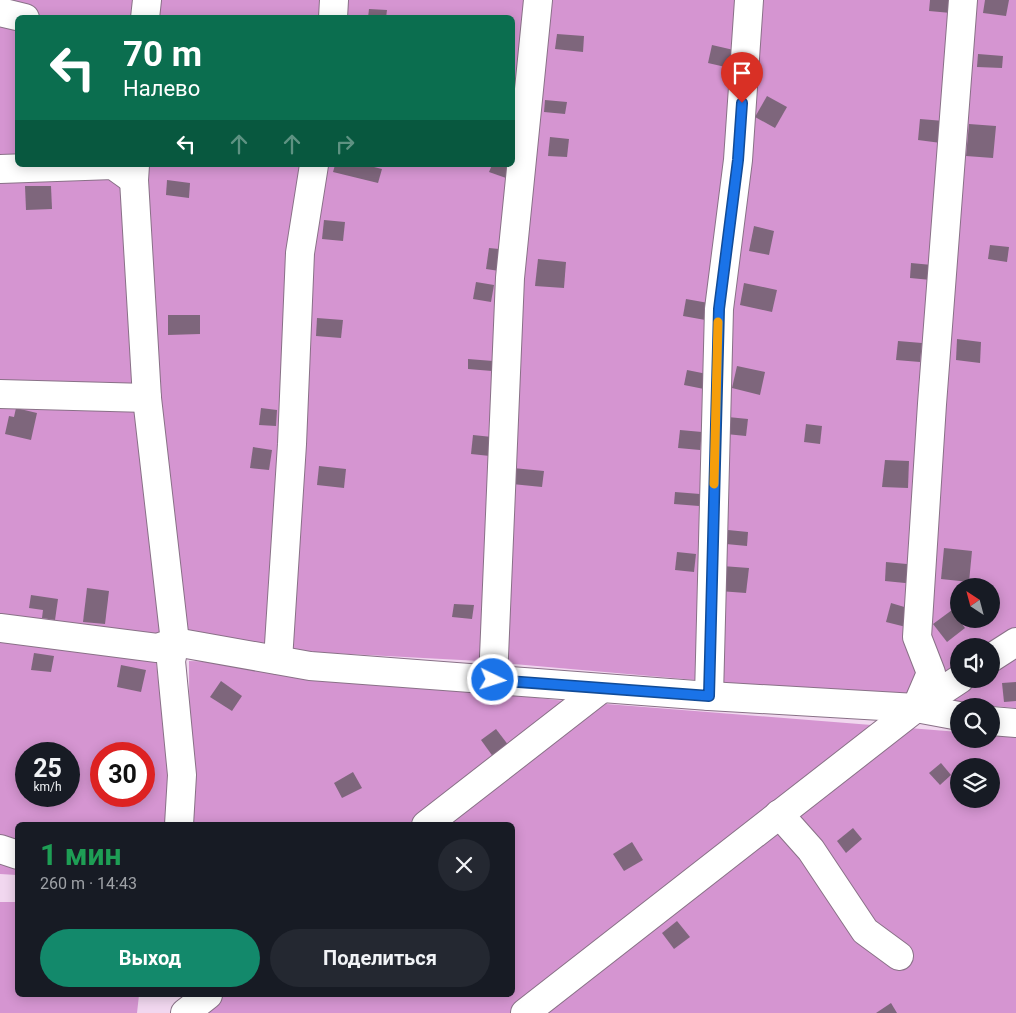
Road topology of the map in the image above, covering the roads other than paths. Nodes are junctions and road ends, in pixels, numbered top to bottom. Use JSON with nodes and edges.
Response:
{"nodes":[{"id":1,"x":147,"y":0,"type":"edge"},
{"id":2,"x":334,"y":0,"type":"edge"},
{"id":3,"x":538,"y":0,"type":"edge"},
{"id":4,"x":750,"y":0,"type":"edge"},
{"id":5,"x":962,"y":0,"type":"edge"},
{"id":6,"x":0,"y":12,"type":"edge"},
{"id":7,"x":145,"y":15,"type":"edge"},
{"id":8,"x":333,"y":15,"type":"edge"},
{"id":9,"x":15,"y":16,"type":"edge"},
{"id":10,"x":56,"y":167,"type":"edge"},
{"id":11,"x":119,"y":167,"type":"edge"},
{"id":12,"x":314,"y":167,"type":"edge"},
{"id":13,"x":0,"y":169,"type":"edge"},
{"id":14,"x":135,"y":172,"type":"edge"},
{"id":15,"x":0,"y":394,"type":"edge"},
{"id":16,"x":147,"y":398,"type":"junction"},
{"id":17,"x":0,"y":628,"type":"edge"},
{"id":18,"x":175,"y":642,"type":"junction"},
{"id":19,"x":1016,"y":642,"type":"edge"},
{"id":20,"x":1000,"y":652,"type":"edge"},
{"id":21,"x":278,"y":660,"type":"junction"},
{"id":22,"x":493,"y":680,"type":"junction"},
{"id":23,"x":950,"y":686,"type":"edge"},
{"id":24,"x":601,"y":689,"type":"junction"},
{"id":25,"x":709,"y":696,"type":"junction"},
{"id":26,"x":916,"y":708,"type":"junction"},
{"id":27,"x":950,"y":714,"type":"edge"},
{"id":28,"x":1000,"y":722,"type":"edge"},
{"id":29,"x":1016,"y":723,"type":"edge"},
{"id":30,"x":780,"y":814,"type":"junction"},
{"id":31,"x":179,"y":822,"type":"edge"},
{"id":32,"x":430,"y":822,"type":"edge"},
{"id":33,"x":0,"y":849,"type":"edge"},
{"id":34,"x":15,"y":854,"type":"edge"},
{"id":35,"x":900,"y":956,"type":"dead end"},
{"id":36,"x":172,"y":997,"type":"edge"},
{"id":37,"x":205,"y":997,"type":"edge"},
{"id":38,"x":172,"y":1013,"type":"edge"},
{"id":39,"x":184,"y":1013,"type":"edge"},
{"id":40,"x":525,"y":1013,"type":"edge"}],
"edges":[{"from":1,"to":7,"type":"street"},
{"from":2,"to":8,"type":"street"},
{"from":3,"to":22,"type":"street"},
{"from":4,"to":25,"type":"street"},
{"from":5,"to":26,"type":"street"},
{"from":6,"to":9,"type":"street"},
{"from":10,"to":13,"type":"street"},
{"from":11,"to":14,"type":"street"},
{"from":12,"to":21,"type":"street"},
{"from":14,"to":16,"type":"street"},
{"from":15,"to":16,"type":"street"},
{"from":16,"to":18,"type":"street"},
{"from":17,"to":18,"type":"street"},
{"from":18,"to":21,"type":"street"},
{"from":18,"to":31,"type":"street"},
{"from":19,"to":20,"type":"street"},
{"from":21,"to":22,"type":"street"},
{"from":22,"to":24,"type":"street"},
{"from":23,"to":26,"type":"street"},
{"from":24,"to":25,"type":"street"},
{"from":24,"to":32,"type":"street"},
{"from":25,"to":26,"type":"street"},
{"from":26,"to":27,"type":"street"},
{"from":26,"to":30,"type":"street"},
{"from":28,"to":29,"type":"street"},
{"from":30,"to":35,"type":"street"},
{"from":30,"to":40,"type":"street"},
{"from":33,"to":34,"type":"street"},
{"from":36,"to":38,"type":"street"},
{"from":37,"to":39,"type":"street"}]}
